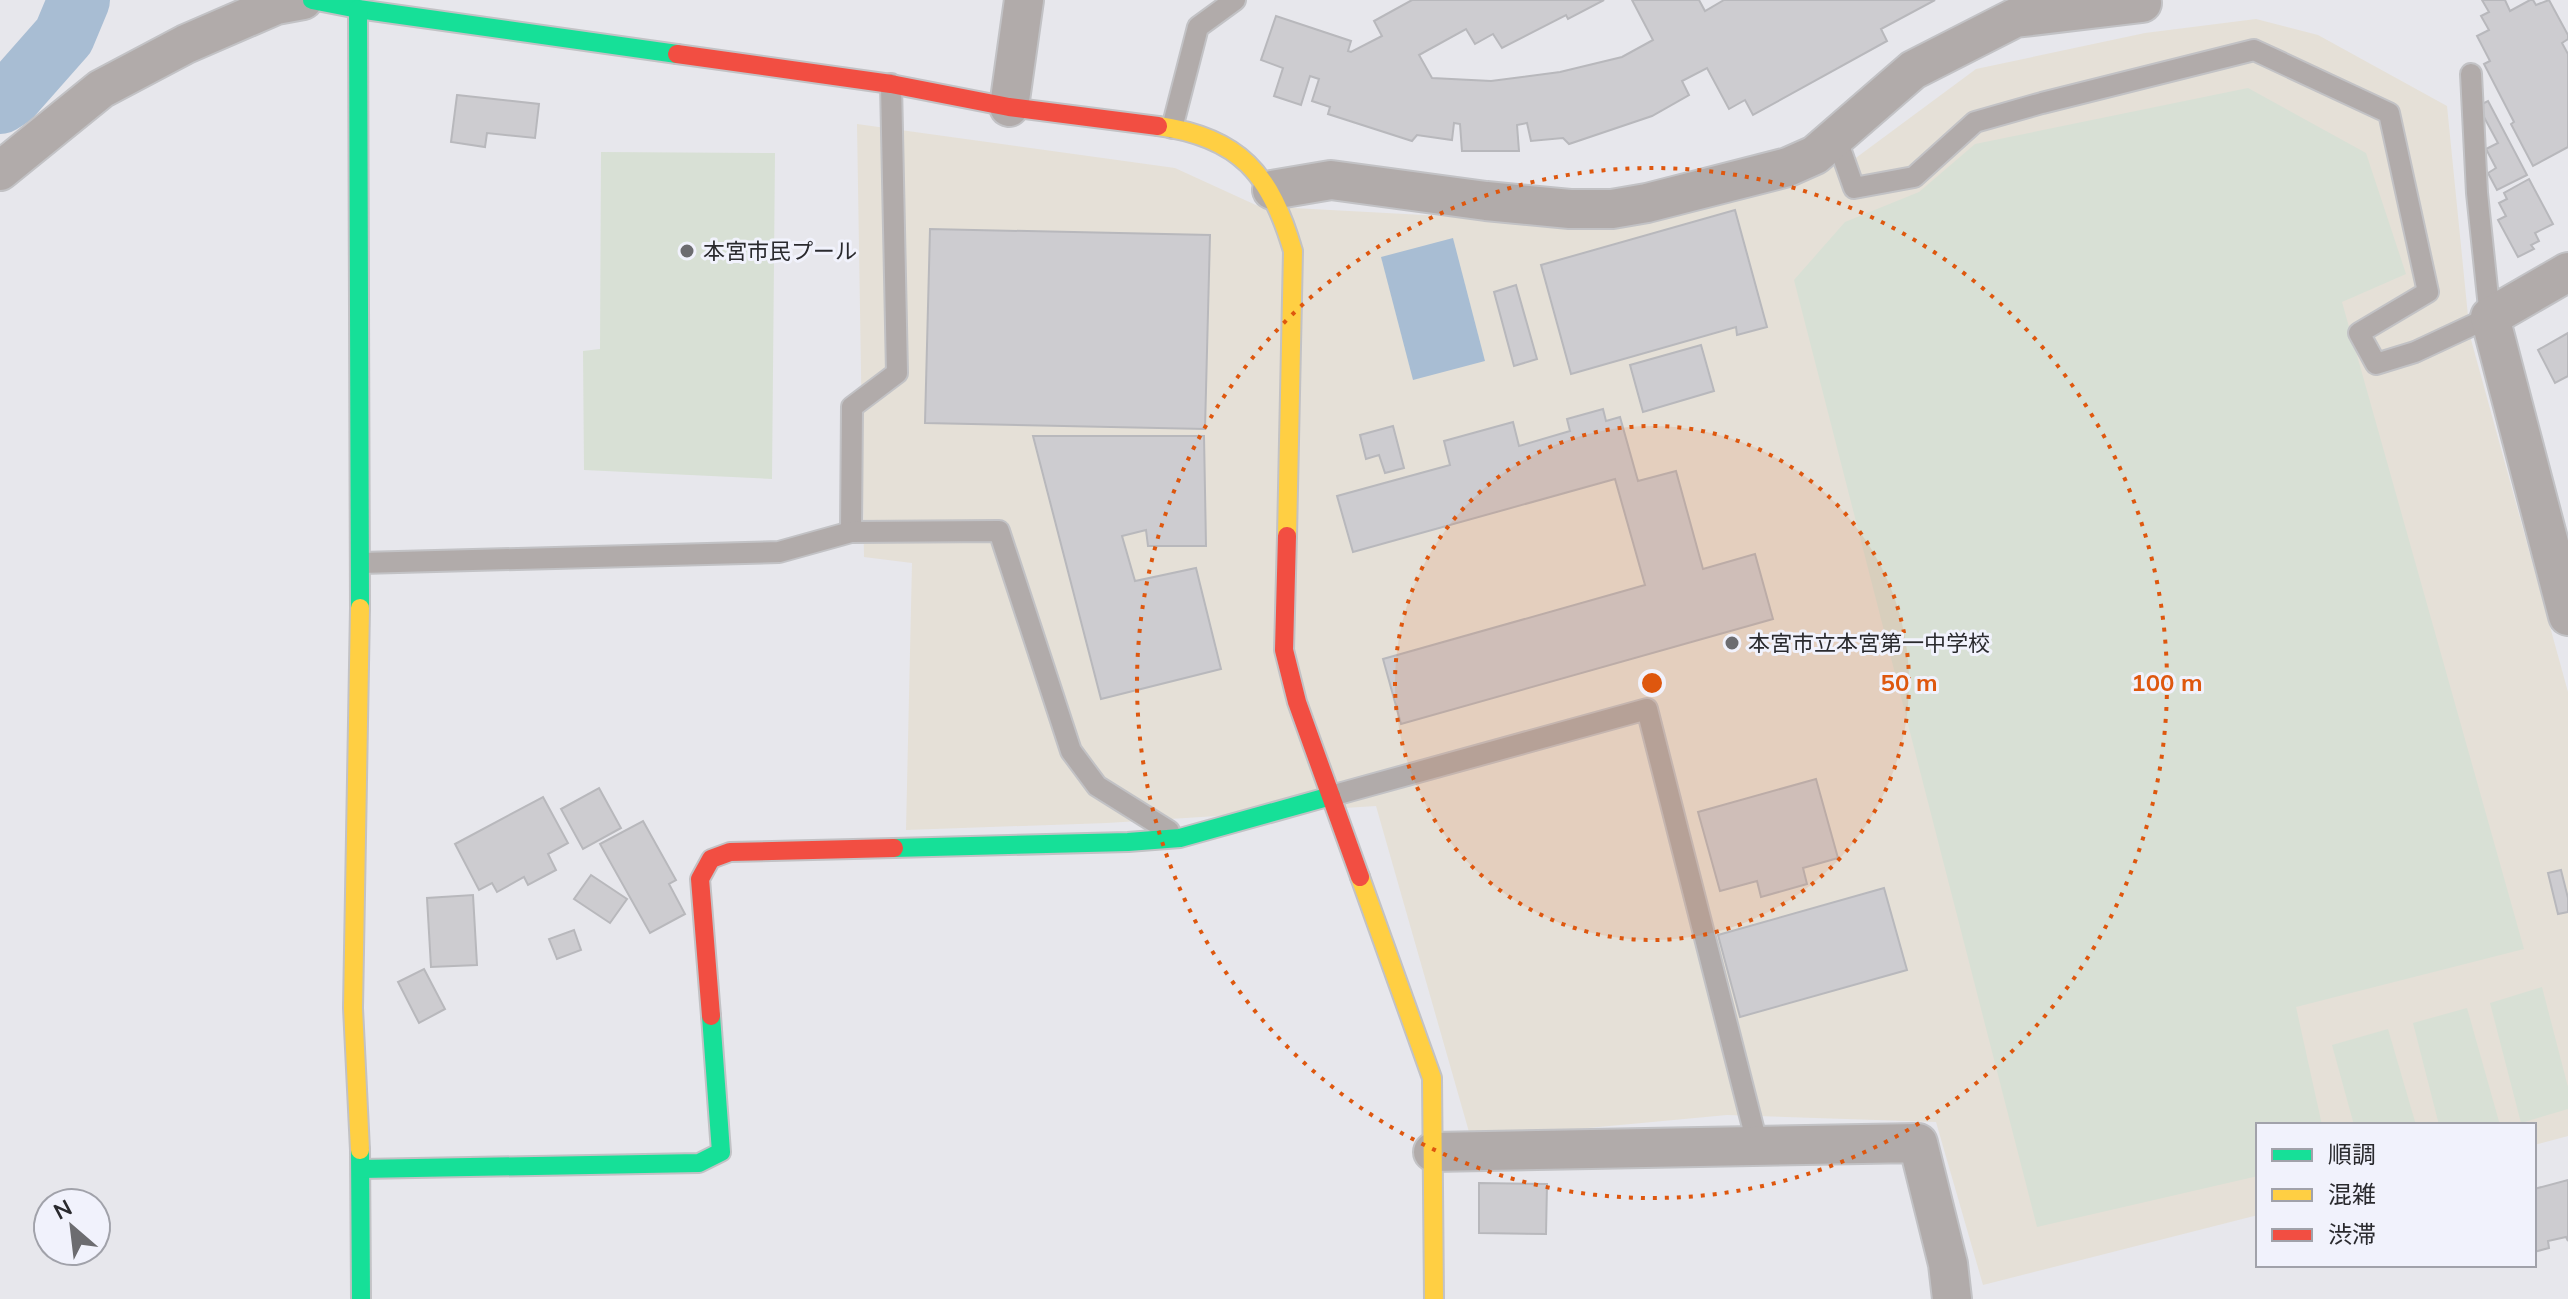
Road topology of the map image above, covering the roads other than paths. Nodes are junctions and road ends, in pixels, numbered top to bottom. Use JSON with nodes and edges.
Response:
{"nodes":[{"id":1,"x":303,"y":0,"type":"edge"},
{"id":2,"x":312,"y":0,"type":"edge"},
{"id":3,"x":1024,"y":0,"type":"edge"},
{"id":4,"x":1235,"y":0,"type":"edge"},
{"id":5,"x":2141,"y":0,"type":"edge"},
{"id":6,"x":358,"y":9,"type":"junction"},
{"id":7,"x":2471,"y":74,"type":"dead end"},
{"id":8,"x":891,"y":84,"type":"junction"},
{"id":9,"x":1009,"y":107,"type":"junction"},
{"id":10,"x":1172,"y":128,"type":"junction"},
{"id":11,"x":1836,"y":137,"type":"junction"},
{"id":12,"x":0,"y":171,"type":"edge"},
{"id":13,"x":1272,"y":190,"type":"junction"},
{"id":14,"x":2568,"y":272,"type":"edge"},
{"id":15,"x":2490,"y":317,"type":"junction"},
{"id":16,"x":851,"y":532,"type":"junction"},
{"id":17,"x":361,"y":563,"type":"junction"},
{"id":18,"x":2568,"y":616,"type":"edge"},
{"id":19,"x":1331,"y":796,"type":"junction"},
{"id":20,"x":1180,"y":838,"type":"junction"},
{"id":21,"x":1758,"y":1147,"type":"junction"},
{"id":22,"x":1433,"y":1152,"type":"junction"},
{"id":23,"x":361,"y":1169,"type":"junction"},
{"id":24,"x":361,"y":1299,"type":"edge"},
{"id":25,"x":1434,"y":1299,"type":"edge"},
{"id":26,"x":1952,"y":1299,"type":"edge"}],
"edges":[{"from":1,"to":12,"type":"street"},
{"from":2,"to":6,"type":"street"},
{"from":3,"to":9,"type":"street"},
{"from":4,"to":10,"type":"lane"},
{"from":5,"to":11,"type":"street"},
{"from":6,"to":8,"type":"street"},
{"from":6,"to":17,"type":"street"},
{"from":7,"to":15,"type":"lane"},
{"from":8,"to":9,"type":"street"},
{"from":8,"to":16,"type":"lane"},
{"from":9,"to":10,"type":"street"},
{"from":10,"to":13,"type":"street"},
{"from":11,"to":13,"type":"street"},
{"from":11,"to":15,"type":"lane"},
{"from":13,"to":19,"type":"street"},
{"from":14,"to":15,"type":"street"},
{"from":15,"to":18,"type":"street"},
{"from":16,"to":17,"type":"lane"},
{"from":16,"to":20,"type":"lane"},
{"from":17,"to":23,"type":"street"},
{"from":19,"to":20,"type":"street"},
{"from":19,"to":21,"type":"lane"},
{"from":19,"to":22,"type":"street"},
{"from":20,"to":23,"type":"street"},
{"from":21,"to":22,"type":"street"},
{"from":21,"to":26,"type":"street"},
{"from":22,"to":25,"type":"street"},
{"from":23,"to":24,"type":"street"}]}
